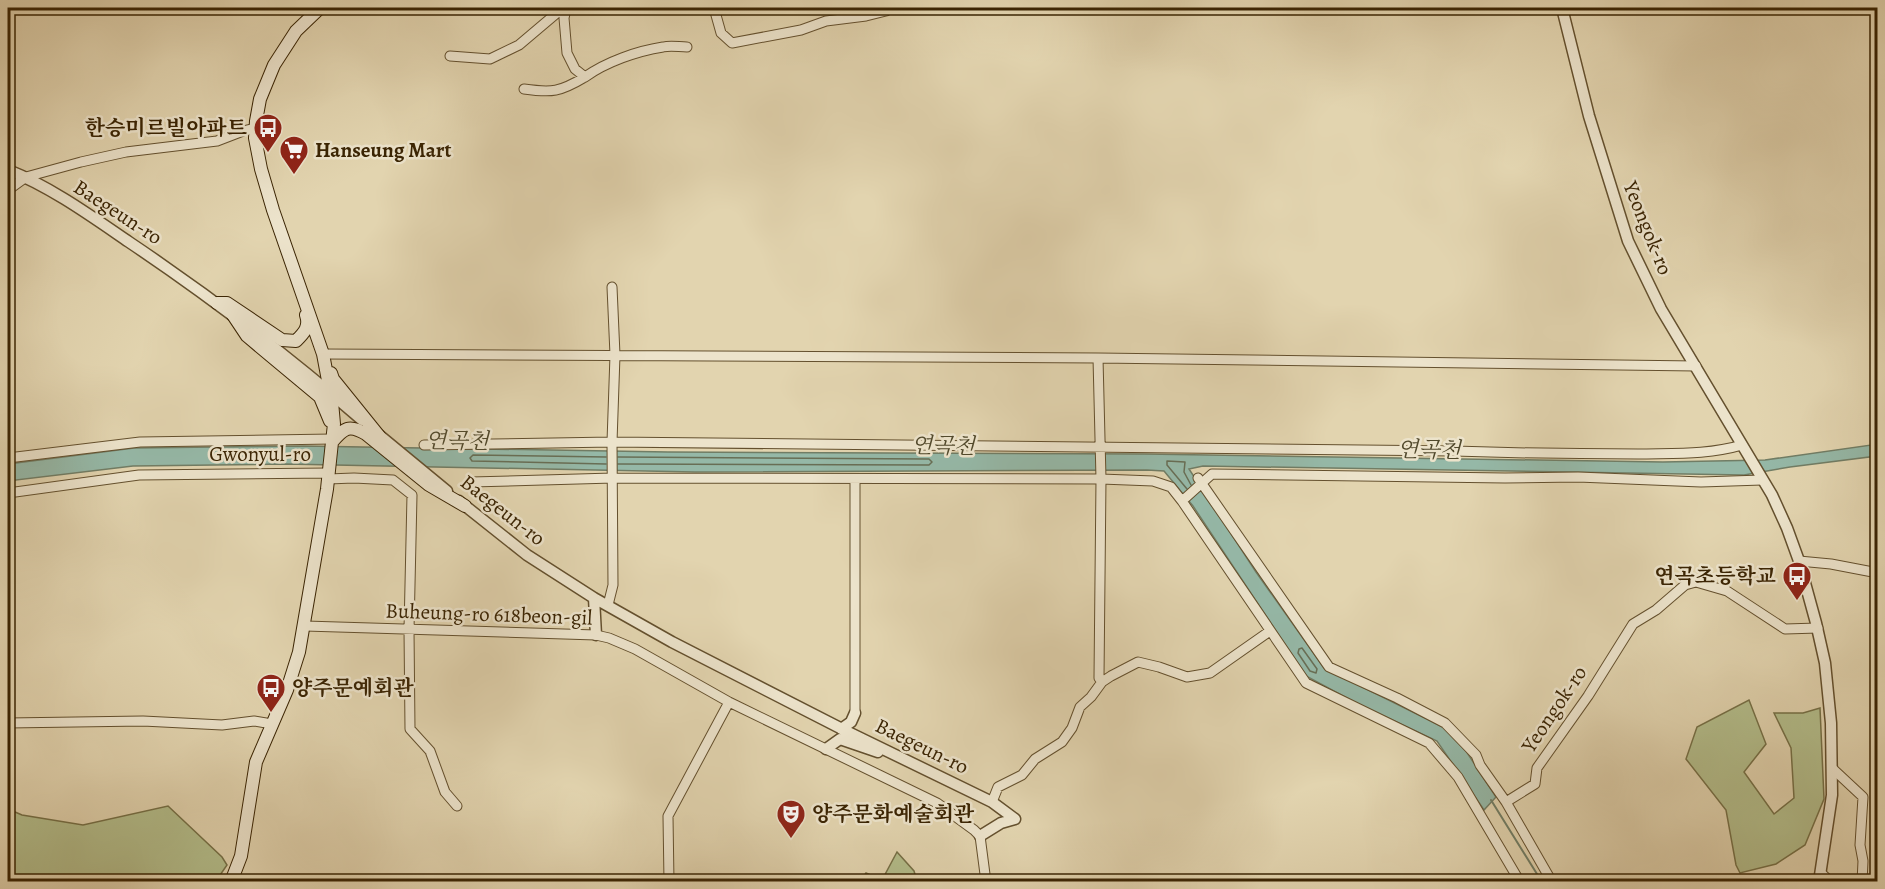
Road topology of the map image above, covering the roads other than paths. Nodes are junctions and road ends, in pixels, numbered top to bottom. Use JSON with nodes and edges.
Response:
{"nodes":[{"id":1,"x":320,"y":8,"type":"edge"},
{"id":2,"x":567,"y":8,"type":"edge"},
{"id":3,"x":714,"y":8,"type":"edge"},
{"id":4,"x":889,"y":8,"type":"edge"},
{"id":5,"x":1562,"y":8,"type":"edge"},
{"id":6,"x":687,"y":47,"type":"dead end"},
{"id":7,"x":450,"y":56,"type":"dead end"},
{"id":8,"x":585,"y":77,"type":"junction"},
{"id":9,"x":524,"y":89,"type":"dead end"},
{"id":10,"x":255,"y":128,"type":"junction"},
{"id":11,"x":8,"y":170,"type":"edge"},
{"id":12,"x":26,"y":177,"type":"junction"},
{"id":13,"x":8,"y":190,"type":"edge"},
{"id":14,"x":292,"y":267,"type":"junction"},
{"id":15,"x":612,"y":287,"type":"dead end"},
{"id":16,"x":217,"y":303,"type":"junction"},
{"id":17,"x":233,"y":315,"type":"junction"},
{"id":18,"x":325,"y":354,"type":"junction"},
{"id":19,"x":615,"y":355,"type":"junction"},
{"id":20,"x":1098,"y":358,"type":"junction"},
{"id":21,"x":1696,"y":366,"type":"junction"},
{"id":22,"x":330,"y":393,"type":"junction"},
{"id":23,"x":332,"y":439,"type":"junction"},
{"id":24,"x":381,"y":441,"type":"junction"},
{"id":25,"x":612,"y":442,"type":"junction"},
{"id":26,"x":424,"y":445,"type":"dead end"},
{"id":27,"x":1742,"y":445,"type":"junction"},
{"id":28,"x":1099,"y":446,"type":"junction"},
{"id":29,"x":8,"y":458,"type":"edge"},
{"id":30,"x":328,"y":476,"type":"junction"},
{"id":31,"x":613,"y":478,"type":"junction"},
{"id":32,"x":1101,"y":479,"type":"junction"},
{"id":33,"x":855,"y":480,"type":"junction"},
{"id":34,"x":1201,"y":480,"type":"junction"},
{"id":35,"x":1762,"y":480,"type":"junction"},
{"id":36,"x":471,"y":482,"type":"dead end"},
{"id":37,"x":8,"y":493,"type":"edge"},
{"id":38,"x":1182,"y":501,"type":"junction"},
{"id":39,"x":465,"y":506,"type":"joint"},
{"id":40,"x":1799,"y":561,"type":"junction"},
{"id":41,"x":1878,"y":573,"type":"edge"},
{"id":42,"x":594,"y":598,"type":"junction"},
{"id":43,"x":608,"y":605,"type":"junction"},
{"id":44,"x":305,"y":626,"type":"junction"},
{"id":45,"x":1818,"y":628,"type":"junction"},
{"id":46,"x":409,"y":630,"type":"junction"},
{"id":47,"x":1270,"y":631,"type":"junction"},
{"id":48,"x":596,"y":635,"type":"junction"},
{"id":49,"x":1102,"y":682,"type":"junction"},
{"id":50,"x":729,"y":702,"type":"junction"},
{"id":51,"x":855,"y":713,"type":"joint"},
{"id":52,"x":8,"y":723,"type":"edge"},
{"id":53,"x":272,"y":723,"type":"junction"},
{"id":54,"x":838,"y":727,"type":"junction"},
{"id":55,"x":826,"y":749,"type":"junction"},
{"id":56,"x":911,"y":762,"type":"junction"},
{"id":57,"x":1833,"y":769,"type":"junction"},
{"id":58,"x":992,"y":802,"type":"junction"},
{"id":59,"x":1506,"y":802,"type":"junction"},
{"id":60,"x":457,"y":806,"type":"dead end"},
{"id":61,"x":980,"y":836,"type":"junction"},
{"id":62,"x":1820,"y":877,"type":"edge"},
{"id":63,"x":231,"y":882,"type":"edge"},
{"id":64,"x":669,"y":882,"type":"edge"},
{"id":65,"x":986,"y":882,"type":"edge"},
{"id":66,"x":1520,"y":882,"type":"edge"},
{"id":67,"x":1552,"y":882,"type":"edge"},
{"id":68,"x":1831,"y":882,"type":"edge"},
{"id":69,"x":1862,"y":882,"type":"edge"}],
"edges":[{"from":1,"to":10,"type":"main road","name":"Gwonyul-ro"},
{"from":2,"to":7,"type":"street"},
{"from":2,"to":8,"type":"street"},
{"from":3,"to":4,"type":"street"},
{"from":5,"to":21,"type":"street","name":"Yeongok-ro"},
{"from":6,"to":8,"type":"street"},
{"from":8,"to":9,"type":"street"},
{"from":10,"to":12,"type":"street"},
{"from":10,"to":14,"type":"main road","name":"Gwonyul-ro"},
{"from":11,"to":12,"type":"street","name":"Baegeun-ro"},
{"from":12,"to":13,"type":"street"},
{"from":12,"to":16,"type":"street","name":"Baegeun-ro"},
{"from":14,"to":16,"type":"main road"},
{"from":14,"to":18,"type":"main road","name":"Gwonyul-ro"},
{"from":15,"to":19,"type":"street"},
{"from":16,"to":17,"type":"street","name":"Baegeun-ro"},
{"from":17,"to":22,"type":"street","name":"Baegeun-ro"},
{"from":17,"to":23,"type":"main road"},
{"from":18,"to":19,"type":"street"},
{"from":18,"to":22,"type":"main road","name":"Gwonyul-ro"},
{"from":18,"to":24,"type":"main road"},
{"from":19,"to":20,"type":"street"},
{"from":19,"to":25,"type":"street"},
{"from":20,"to":21,"type":"street"},
{"from":20,"to":28,"type":"street"},
{"from":21,"to":27,"type":"street","name":"Yeongok-ro"},
{"from":22,"to":23,"type":"main road","name":"Gwonyul-ro"},
{"from":22,"to":24,"type":"street","name":"Baegeun-ro"},
{"from":23,"to":24,"type":"main road"},
{"from":23,"to":29,"type":"street","name":"Gwonyul-ro"},
{"from":23,"to":30,"type":"main road"},
{"from":24,"to":39,"type":"main road"},
{"from":25,"to":26,"type":"street"},
{"from":25,"to":28,"type":"street"},
{"from":25,"to":31,"type":"street"},
{"from":27,"to":28,"type":"street"},
{"from":27,"to":35,"type":"street","name":"Yeongok-ro"},
{"from":28,"to":32,"type":"street"},
{"from":30,"to":37,"type":"street","name":"Gwonyul-ro"},
{"from":30,"to":44,"type":"main road","name":"Gwonyul-ro"},
{"from":30,"to":46,"type":"street"},
{"from":31,"to":33,"type":"street"},
{"from":31,"to":36,"type":"street"},
{"from":31,"to":43,"type":"street"},
{"from":32,"to":33,"type":"street"},
{"from":32,"to":38,"type":"street"},
{"from":32,"to":49,"type":"street"},
{"from":33,"to":51,"type":"street"},
{"from":34,"to":35,"type":"street"},
{"from":34,"to":38,"type":"street"},
{"from":34,"to":59,"type":"street"},
{"from":35,"to":40,"type":"street"},
{"from":38,"to":47,"type":"street"},
{"from":39,"to":42,"type":"street","name":"Baegeun-ro"},
{"from":40,"to":41,"type":"street"},
{"from":40,"to":45,"type":"street"},
{"from":42,"to":43,"type":"street","name":"Baegeun-ro"},
{"from":42,"to":48,"type":"street"},
{"from":43,"to":54,"type":"street","name":"Baegeun-ro"},
{"from":44,"to":46,"type":"street","name":"Buheung-ro 618beon-gil"},
{"from":44,"to":53,"type":"main road","name":"Gwonyul-ro"},
{"from":45,"to":57,"type":"street"},
{"from":45,"to":59,"type":"street","name":"Yeongok-ro"},
{"from":46,"to":48,"type":"street","name":"Buheung-ro 618beon-gil"},
{"from":46,"to":60,"type":"street"},
{"from":47,"to":49,"type":"street"},
{"from":47,"to":66,"type":"street"},
{"from":48,"to":50,"type":"street","name":"Buheung-ro 618beon-gil"},
{"from":49,"to":58,"type":"street"},
{"from":50,"to":55,"type":"street","name":"Buheung-ro 618beon-gil"},
{"from":50,"to":64,"type":"street"},
{"from":51,"to":54,"type":"street"},
{"from":52,"to":53,"type":"street"},
{"from":53,"to":63,"type":"main road","name":"Gwonyul-ro"},
{"from":54,"to":55,"type":"street"},
{"from":54,"to":56,"type":"street","name":"Baegeun-ro"},
{"from":55,"to":56,"type":"street"},
{"from":55,"to":61,"type":"street","name":"Buheung-ro 618beon-gil"},
{"from":56,"to":58,"type":"street","name":"Baegeun-ro"},
{"from":57,"to":62,"type":"street"},
{"from":57,"to":69,"type":"street"},
{"from":58,"to":61,"type":"street","name":"Baegeun-ro"},
{"from":59,"to":67,"type":"street"},
{"from":61,"to":65,"type":"street"},
{"from":62,"to":68,"type":"street"}]}
